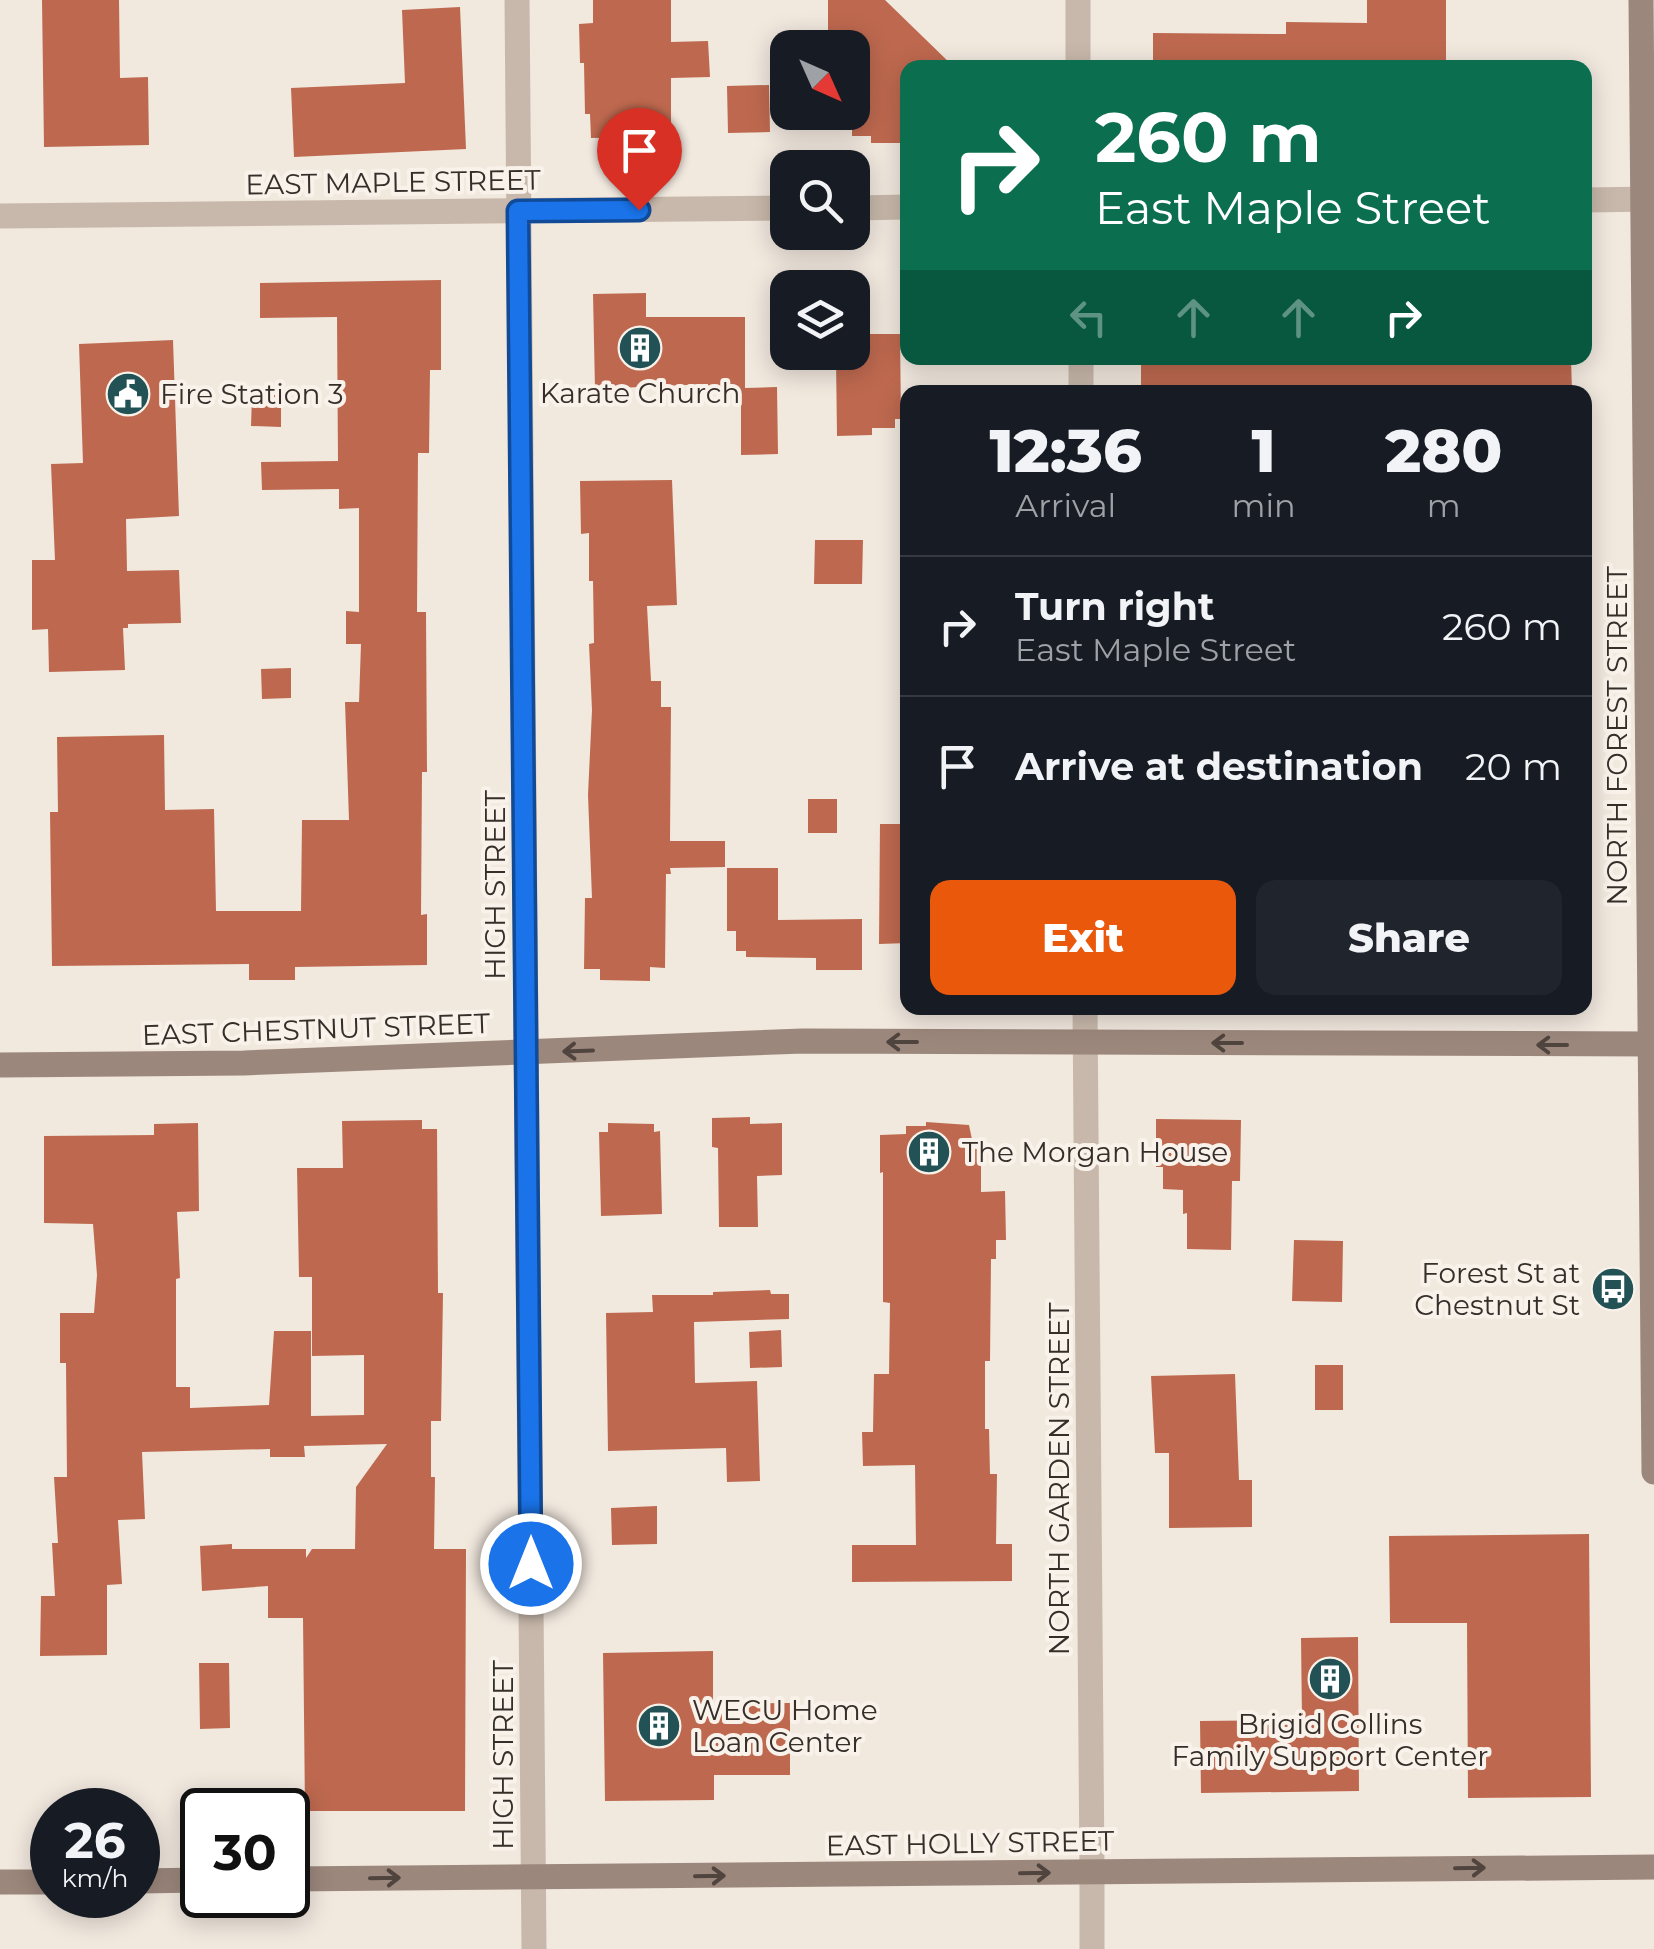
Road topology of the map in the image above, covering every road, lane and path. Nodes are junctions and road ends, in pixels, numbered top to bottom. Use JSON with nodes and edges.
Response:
{"nodes":[{"id":1,"x":517,"y":0,"type":"edge"},
{"id":2,"x":1078,"y":0,"type":"edge"},
{"id":3,"x":1641,"y":0,"type":"edge"},
{"id":4,"x":1078,"y":60,"type":"edge"},
{"id":5,"x":1592,"y":200,"type":"edge"},
{"id":6,"x":1648,"y":200,"type":"edge"},
{"id":7,"x":900,"y":207,"type":"edge"},
{"id":8,"x":770,"y":208,"type":"edge"},
{"id":9,"x":870,"y":208,"type":"edge"},
{"id":10,"x":518,"y":211,"type":"junction"},
{"id":11,"x":0,"y":216,"type":"edge"},
{"id":12,"x":1086,"y":1015,"type":"edge"},
{"id":13,"x":1086,"y":1042,"type":"junction"},
{"id":14,"x":1652,"y":1044,"type":"edge"},
{"id":15,"x":526,"y":1053,"type":"junction"},
{"id":16,"x":0,"y":1065,"type":"edge"},
{"id":17,"x":1654,"y":1472,"type":"edge"},
{"id":18,"x":1654,"y":1867,"type":"edge"},
{"id":19,"x":1092,"y":1872,"type":"junction"},
{"id":20,"x":534,"y":1877,"type":"junction"},
{"id":21,"x":310,"y":1879,"type":"edge"},
{"id":22,"x":0,"y":1882,"type":"edge"},
{"id":23,"x":30,"y":1882,"type":"edge"},
{"id":24,"x":534,"y":1949,"type":"edge"},
{"id":25,"x":1092,"y":1949,"type":"edge"}],
"edges":[{"from":1,"to":10,"type":"street","name":"HIGH STREET"},
{"from":2,"to":4,"type":"street"},
{"from":3,"to":6,"type":"main road","name":"NORTH FOREST STREET"},
{"from":5,"to":6,"type":"street"},
{"from":6,"to":14,"type":"main road","name":"NORTH FOREST STREET"},
{"from":7,"to":9,"type":"street"},
{"from":8,"to":10,"type":"street","name":"EAST MAPLE STREET"},
{"from":10,"to":11,"type":"street","name":"EAST MAPLE STREET"},
{"from":10,"to":15,"type":"street","name":"HIGH STREET"},
{"from":12,"to":13,"type":"street","name":"NORTH GARDEN STREET"},
{"from":14,"to":13,"type":"main road","name":"EAST CHESTNUT STREET","one_way":true},
{"from":13,"to":15,"type":"main road","name":"EAST CHESTNUT STREET","one_way":true},
{"from":13,"to":19,"type":"street","name":"NORTH GARDEN STREET"},
{"from":14,"to":17,"type":"main road","name":"NORTH FOREST STREET"},
{"from":15,"to":16,"type":"main road","name":"EAST CHESTNUT STREET"},
{"from":15,"to":20,"type":"street","name":"HIGH STREET"},
{"from":19,"to":18,"type":"main road","name":"EAST HOLLY STREET","one_way":true},
{"from":20,"to":19,"type":"main road","name":"EAST HOLLY STREET","one_way":true},
{"from":19,"to":25,"type":"street","name":"NORTH GARDEN STREET"},
{"from":21,"to":20,"type":"main road","name":"EAST HOLLY STREET","one_way":true},
{"from":20,"to":24,"type":"street","name":"HIGH STREET"},
{"from":22,"to":23,"type":"main road"}]}
